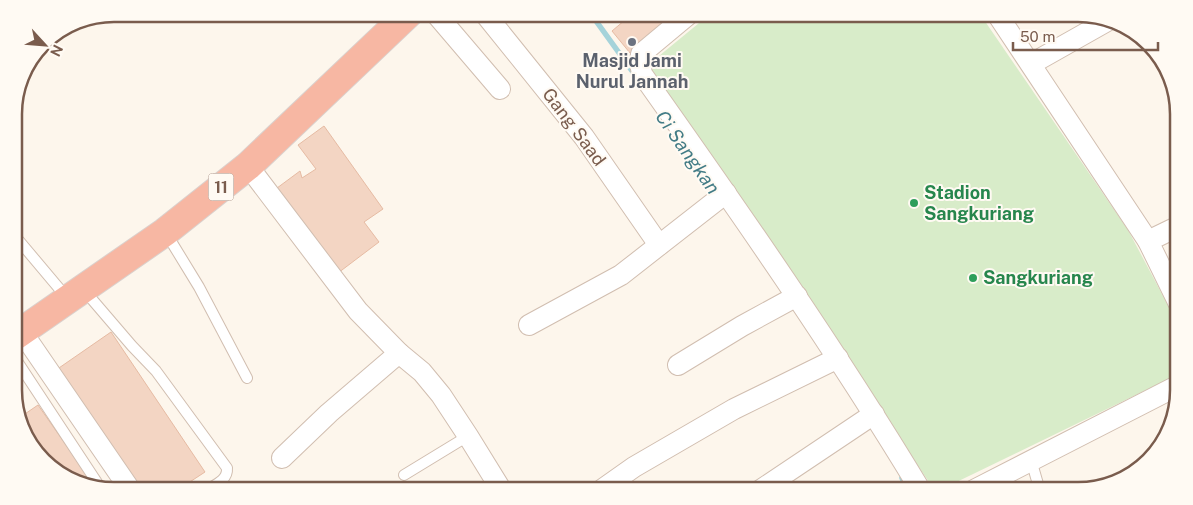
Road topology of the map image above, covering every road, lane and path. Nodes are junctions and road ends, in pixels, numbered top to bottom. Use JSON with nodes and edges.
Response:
{"nodes":[{"id":1,"x":400,"y":22,"type":"edge"},
{"id":2,"x":443,"y":22,"type":"edge"},
{"id":3,"x":491,"y":22,"type":"edge"},
{"id":4,"x":679,"y":22,"type":"edge"},
{"id":5,"x":1002,"y":22,"type":"edge"},
{"id":6,"x":1100,"y":25,"type":"edge"},
{"id":7,"x":1031,"y":64,"type":"junction"},
{"id":8,"x":500,"y":89,"type":"dead end"},
{"id":9,"x":248,"y":166,"type":"junction"},
{"id":10,"x":722,"y":195,"type":"junction"},
{"id":11,"x":1170,"y":230,"type":"edge"},
{"id":12,"x":165,"y":232,"type":"junction"},
{"id":13,"x":1148,"y":241,"type":"junction"},
{"id":14,"x":659,"y":245,"type":"junction"},
{"id":15,"x":23,"y":246,"type":"edge"},
{"id":16,"x":1170,"y":286,"type":"edge"},
{"id":17,"x":76,"y":295,"type":"junction"},
{"id":18,"x":797,"y":296,"type":"junction"},
{"id":19,"x":529,"y":324,"type":"dead end"},
{"id":20,"x":22,"y":332,"type":"edge"},
{"id":21,"x":22,"y":338,"type":"edge"},
{"id":22,"x":399,"y":353,"type":"junction"},
{"id":23,"x":838,"y":358,"type":"junction"},
{"id":24,"x":678,"y":365,"type":"dead end"},
{"id":25,"x":22,"y":370,"type":"edge"},
{"id":26,"x":247,"y":378,"type":"dead end"},
{"id":27,"x":1170,"y":390,"type":"edge"},
{"id":28,"x":874,"y":414,"type":"junction"},
{"id":29,"x":468,"y":436,"type":"junction"},
{"id":30,"x":282,"y":458,"type":"dead end"},
{"id":31,"x":1031,"y":460,"type":"junction"},
{"id":32,"x":404,"y":475,"type":"dead end"},
{"id":33,"x":95,"y":481,"type":"edge"},
{"id":34,"x":125,"y":482,"type":"edge"},
{"id":35,"x":219,"y":482,"type":"edge"},
{"id":36,"x":496,"y":482,"type":"edge"},
{"id":37,"x":613,"y":482,"type":"edge"},
{"id":38,"x":772,"y":482,"type":"edge"},
{"id":39,"x":916,"y":482,"type":"edge"},
{"id":40,"x":989,"y":482,"type":"edge"},
{"id":41,"x":1037,"y":482,"type":"edge"}],
"edges":[{"from":1,"to":9,"type":"highway","number":"11"},
{"from":2,"to":8,"type":"street"},
{"from":3,"to":14,"type":"street","name":"Gang Saad"},
{"from":4,"to":10,"type":"street"},
{"from":5,"to":7,"type":"street"},
{"from":6,"to":7,"type":"street"},
{"from":7,"to":13,"type":"street"},
{"from":9,"to":12,"type":"highway","number":"11"},
{"from":9,"to":22,"type":"street"},
{"from":10,"to":14,"type":"street"},
{"from":10,"to":18,"type":"street"},
{"from":11,"to":13,"type":"street"},
{"from":12,"to":17,"type":"highway","number":"11"},
{"from":12,"to":26,"type":"lane"},
{"from":13,"to":16,"type":"street"},
{"from":14,"to":19,"type":"street"},
{"from":15,"to":17,"type":"lane"},
{"from":17,"to":20,"type":"highway","number":"11"},
{"from":17,"to":35,"type":"lane"},
{"from":18,"to":23,"type":"street"},
{"from":18,"to":24,"type":"street"},
{"from":21,"to":34,"type":"street"},
{"from":22,"to":29,"type":"street"},
{"from":22,"to":30,"type":"street"},
{"from":23,"to":28,"type":"street"},
{"from":23,"to":37,"type":"street"},
{"from":25,"to":33,"type":"lane"},
{"from":27,"to":31,"type":"street"},
{"from":28,"to":38,"type":"street"},
{"from":28,"to":39,"type":"street"},
{"from":29,"to":32,"type":"lane"},
{"from":29,"to":36,"type":"street"},
{"from":31,"to":40,"type":"street"},
{"from":31,"to":41,"type":"lane"}]}
